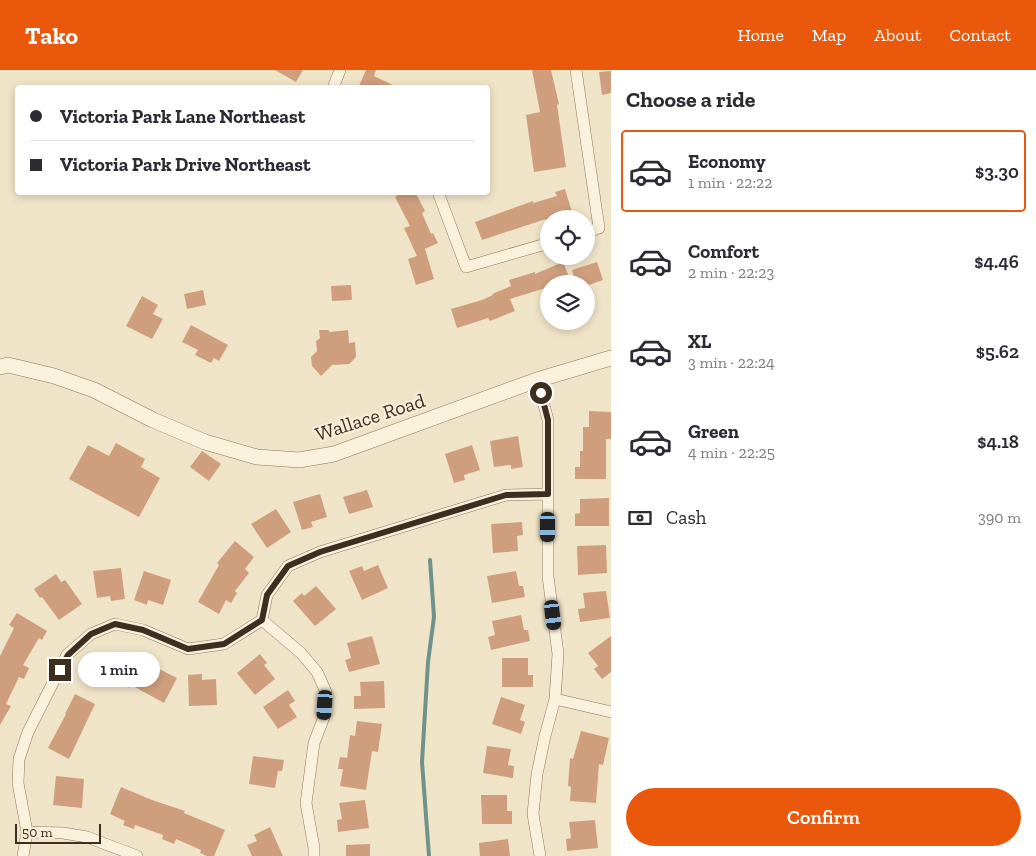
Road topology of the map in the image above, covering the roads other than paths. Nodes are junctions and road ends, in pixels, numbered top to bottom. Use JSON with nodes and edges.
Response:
{"nodes":[{"id":1,"x":340,"y":70,"type":"edge"},
{"id":2,"x":576,"y":70,"type":"edge"},
{"id":3,"x":334,"y":85,"type":"edge"},
{"id":4,"x":439,"y":195,"type":"edge"},
{"id":5,"x":595,"y":229,"type":"edge"},
{"id":6,"x":540,"y":245,"type":"edge"},
{"id":7,"x":611,"y":358,"type":"edge"},
{"id":8,"x":0,"y":367,"type":"edge"},
{"id":9,"x":537,"y":380,"type":"junction"},
{"id":10,"x":548,"y":494,"type":"junction"},
{"id":11,"x":262,"y":620,"type":"junction"},
{"id":12,"x":555,"y":699,"type":"junction"},
{"id":13,"x":611,"y":712,"type":"edge"},
{"id":14,"x":27,"y":832,"type":"junction"},
{"id":15,"x":23,"y":856,"type":"edge"},
{"id":16,"x":137,"y":856,"type":"edge"},
{"id":17,"x":314,"y":856,"type":"edge"},
{"id":18,"x":540,"y":856,"type":"edge"}],
"edges":[{"from":1,"to":3,"type":"street"},
{"from":2,"to":5,"type":"street"},
{"from":4,"to":6,"type":"street"},
{"from":7,"to":9,"type":"street","name":"Wallace Road"},
{"from":8,"to":9,"type":"street","name":"Wallace Road"},
{"from":9,"to":10,"type":"street"},
{"from":10,"to":11,"type":"street"},
{"from":10,"to":12,"type":"street"},
{"from":11,"to":14,"type":"street"},
{"from":11,"to":17,"type":"street"},
{"from":12,"to":13,"type":"street"},
{"from":12,"to":18,"type":"street"},
{"from":14,"to":15,"type":"street"},
{"from":14,"to":16,"type":"street"}]}
